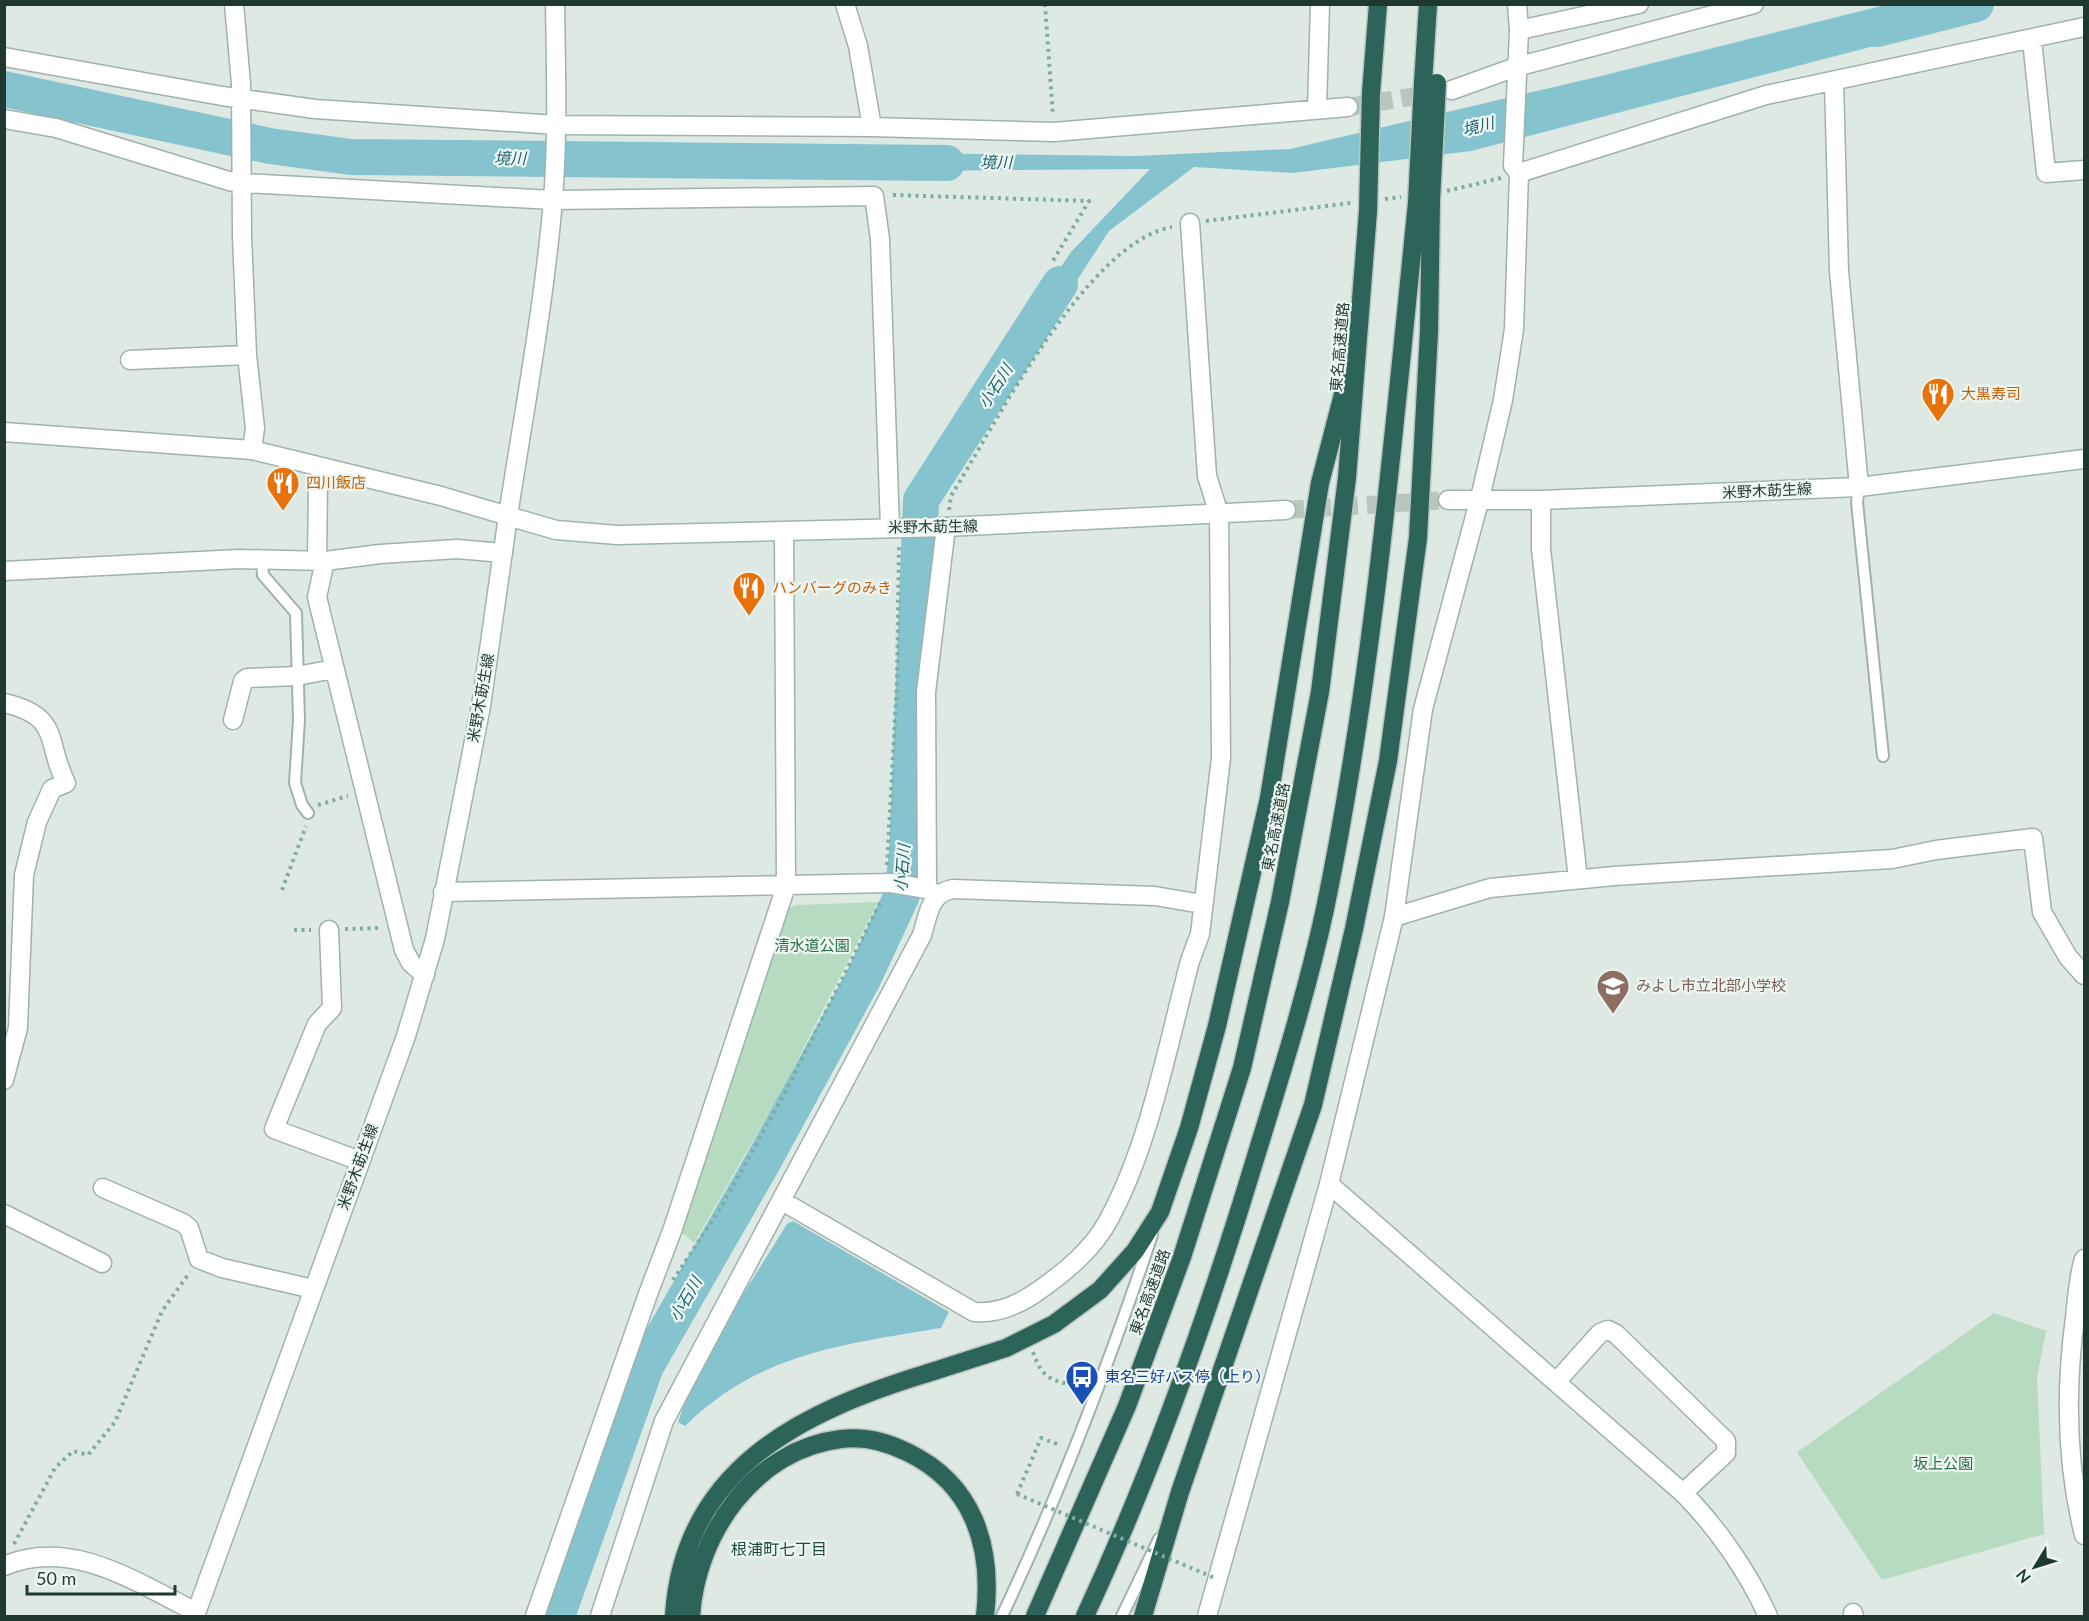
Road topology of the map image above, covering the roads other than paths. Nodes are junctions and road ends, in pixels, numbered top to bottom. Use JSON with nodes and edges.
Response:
{"nodes":[{"id":1,"x":234,"y":4,"type":"edge"},
{"id":2,"x":555,"y":4,"type":"edge"},
{"id":3,"x":845,"y":4,"type":"edge"},
{"id":4,"x":1320,"y":4,"type":"edge"},
{"id":5,"x":1378,"y":4,"type":"edge"},
{"id":6,"x":1518,"y":4,"type":"edge"},
{"id":7,"x":1639,"y":4,"type":"edge"},
{"id":8,"x":1754,"y":4,"type":"edge"},
{"id":9,"x":1428,"y":5,"type":"edge"},
{"id":10,"x":2085,"y":27,"type":"edge"},
{"id":11,"x":1519,"y":30,"type":"junction"},
{"id":12,"x":2032,"y":40,"type":"junction"},
{"id":13,"x":4,"y":57,"type":"edge"},
{"id":14,"x":1516,"y":67,"type":"junction"},
{"id":15,"x":1834,"y":82,"type":"junction"},
{"id":16,"x":1437,"y":85,"type":"junction"},
{"id":17,"x":240,"y":101,"type":"junction"},
{"id":18,"x":1348,"y":107,"type":"tunnel mouth"},
{"id":19,"x":1317,"y":110,"type":"junction"},
{"id":20,"x":4,"y":119,"type":"edge"},
{"id":21,"x":557,"y":125,"type":"junction"},
{"id":22,"x":872,"y":127,"type":"junction"},
{"id":23,"x":1516,"y":169,"type":"junction"},
{"id":24,"x":2085,"y":170,"type":"edge"},
{"id":25,"x":242,"y":179,"type":"junction"},
{"id":26,"x":553,"y":200,"type":"junction"},
{"id":27,"x":1424,"y":202,"type":"junction"},
{"id":28,"x":1190,"y":223,"type":"dead end"},
{"id":29,"x":1360,"y":328,"type":"junction"},
{"id":30,"x":247,"y":355,"type":"junction"},
{"id":31,"x":130,"y":360,"type":"dead end"},
{"id":32,"x":4,"y":432,"type":"edge"},
{"id":33,"x":252,"y":450,"type":"junction"},
{"id":34,"x":2085,"y":459,"type":"edge"},
{"id":35,"x":324,"y":468,"type":"junction"},
{"id":36,"x":1859,"y":487,"type":"junction"},
{"id":37,"x":1480,"y":498,"type":"junction"},
{"id":38,"x":1448,"y":500,"type":"tunnel mouth"},
{"id":39,"x":1541,"y":500,"type":"junction"},
{"id":40,"x":1286,"y":510,"type":"tunnel mouth"},
{"id":41,"x":1219,"y":514,"type":"junction"},
{"id":42,"x":508,"y":516,"type":"junction"},
{"id":43,"x":945,"y":527,"type":"junction"},
{"id":44,"x":894,"y":528,"type":"junction"},
{"id":45,"x":784,"y":532,"type":"junction"},
{"id":46,"x":503,"y":553,"type":"junction"},
{"id":47,"x":262,"y":559,"type":"junction"},
{"id":48,"x":321,"y":561,"type":"junction"},
{"id":49,"x":4,"y":571,"type":"edge"},
{"id":50,"x":334,"y":669,"type":"junction"},
{"id":51,"x":297,"y":676,"type":"junction"},
{"id":52,"x":4,"y":703,"type":"edge"},
{"id":53,"x":233,"y":720,"type":"dead end"},
{"id":54,"x":1883,"y":756,"type":"dead end"},
{"id":55,"x":308,"y":813,"type":"road end"},
{"id":56,"x":1578,"y":879,"type":"junction"},
{"id":57,"x":786,"y":886,"type":"junction"},
{"id":58,"x":927,"y":890,"type":"junction"},
{"id":59,"x":443,"y":892,"type":"junction"},
{"id":60,"x":1202,"y":904,"type":"junction"},
{"id":61,"x":1394,"y":917,"type":"junction"},
{"id":62,"x":329,"y":930,"type":"dead end"},
{"id":63,"x":425,"y":975,"type":"junction"},
{"id":64,"x":2085,"y":975,"type":"edge"},
{"id":65,"x":4,"y":1080,"type":"edge"},
{"id":66,"x":360,"y":1161,"type":"junction"},
{"id":67,"x":1329,"y":1184,"type":"junction"},
{"id":68,"x":103,"y":1188,"type":"dead end"},
{"id":69,"x":782,"y":1201,"type":"junction"},
{"id":70,"x":1160,"y":1212,"type":"junction"},
{"id":71,"x":4,"y":1214,"type":"edge"},
{"id":72,"x":2085,"y":1259,"type":"edge"},
{"id":73,"x":102,"y":1263,"type":"dead end"},
{"id":74,"x":313,"y":1289,"type":"junction"},
{"id":75,"x":1557,"y":1381,"type":"junction"},
{"id":76,"x":1180,"y":1492,"type":"junction"},
{"id":77,"x":1683,"y":1493,"type":"junction"},
{"id":78,"x":2085,"y":1535,"type":"edge"},
{"id":79,"x":9,"y":1558,"type":"edge"},
{"id":80,"x":195,"y":1614,"type":"edge"},
{"id":81,"x":535,"y":1617,"type":"edge"},
{"id":82,"x":600,"y":1617,"type":"edge"},
{"id":83,"x":674,"y":1617,"type":"edge"},
{"id":84,"x":691,"y":1617,"type":"edge"},
{"id":85,"x":985,"y":1617,"type":"edge"},
{"id":86,"x":1002,"y":1617,"type":"edge"},
{"id":87,"x":1035,"y":1617,"type":"edge"},
{"id":88,"x":1085,"y":1617,"type":"edge"},
{"id":89,"x":1122,"y":1617,"type":"edge"},
{"id":90,"x":1143,"y":1617,"type":"edge"},
{"id":91,"x":1207,"y":1617,"type":"edge"},
{"id":92,"x":1768,"y":1617,"type":"edge"}],
"edges":[{"from":1,"to":17,"type":"street"},
{"from":2,"to":21,"type":"street"},
{"from":3,"to":22,"type":"street"},
{"from":4,"to":19,"type":"street"},
{"from":5,"to":29,"type":"highway","name":"東名高速道路","bridge":true},
{"from":6,"to":11,"type":"street"},
{"from":7,"to":11,"type":"street"},
{"from":8,"to":14,"type":"street"},
{"from":9,"to":16,"type":"highway"},
{"from":10,"to":12,"type":"street"},
{"from":11,"to":14,"type":"street"},
{"from":12,"to":15,"type":"street"},
{"from":12,"to":24,"type":"street"},
{"from":13,"to":17,"type":"street"},
{"from":14,"to":16,"type":"street"},
{"from":14,"to":23,"type":"street"},
{"from":15,"to":23,"type":"street"},
{"from":15,"to":36,"type":"street"},
{"from":16,"to":27,"type":"highway","bridge":true},
{"from":17,"to":21,"type":"street"},
{"from":17,"to":25,"type":"street"},
{"from":18,"to":19,"type":"street"},
{"from":19,"to":22,"type":"street"},
{"from":20,"to":25,"type":"street"},
{"from":21,"to":22,"type":"street"},
{"from":21,"to":26,"type":"street"},
{"from":23,"to":37,"type":"street"},
{"from":25,"to":26,"type":"street"},
{"from":25,"to":30,"type":"street"},
{"from":26,"to":42,"type":"street"},
{"from":26,"to":44,"type":"street"},
{"from":27,"to":76,"type":"highway"},
{"from":27,"to":88,"type":"highway"},
{"from":28,"to":41,"type":"street"},
{"from":29,"to":70,"type":"highway"},
{"from":29,"to":87,"type":"highway","name":"東名高速道路"},
{"from":30,"to":31,"type":"street"},
{"from":30,"to":33,"type":"street"},
{"from":32,"to":33,"type":"street"},
{"from":33,"to":35,"type":"street"},
{"from":34,"to":36,"type":"street","name":"米野木莇生線"},
{"from":35,"to":42,"type":"street"},
{"from":35,"to":48,"type":"street"},
{"from":36,"to":39,"type":"street","name":"米野木莇生線"},
{"from":36,"to":54,"type":"lane"},
{"from":37,"to":38,"type":"street","name":"米野木莇生線"},
{"from":37,"to":39,"type":"street","name":"米野木莇生線"},
{"from":37,"to":61,"type":"street"},
{"from":39,"to":56,"type":"street"},
{"from":40,"to":41,"type":"street","name":"米野木莇生線"},
{"from":41,"to":43,"type":"street","name":"米野木莇生線"},
{"from":41,"to":60,"type":"street"},
{"from":42,"to":45,"type":"street","name":"米野木莇生線"},
{"from":42,"to":46,"type":"street","name":"米野木莇生線"},
{"from":43,"to":44,"type":"street","name":"米野木莇生線"},
{"from":43,"to":58,"type":"street"},
{"from":44,"to":45,"type":"street","name":"米野木莇生線"},
{"from":45,"to":57,"type":"street"},
{"from":46,"to":48,"type":"street"},
{"from":46,"to":59,"type":"street","name":"米野木莇生線"},
{"from":47,"to":48,"type":"street"},
{"from":47,"to":49,"type":"street"},
{"from":47,"to":51,"type":"lane"},
{"from":48,"to":50,"type":"street"},
{"from":50,"to":51,"type":"street"},
{"from":50,"to":63,"type":"street"},
{"from":51,"to":53,"type":"street"},
{"from":51,"to":55,"type":"lane"},
{"from":52,"to":65,"type":"street"},
{"from":56,"to":61,"type":"street"},
{"from":56,"to":64,"type":"street"},
{"from":57,"to":58,"type":"street"},
{"from":57,"to":59,"type":"street"},
{"from":57,"to":81,"type":"street"},
{"from":58,"to":60,"type":"street"},
{"from":58,"to":69,"type":"street"},
{"from":59,"to":63,"type":"street","name":"米野木莇生線"},
{"from":60,"to":69,"type":"street"},
{"from":61,"to":67,"type":"street"},
{"from":62,"to":66,"type":"street"},
{"from":63,"to":66,"type":"street","name":"米野木莇生線"},
{"from":66,"to":74,"type":"street","name":"米野木莇生線"},
{"from":67,"to":75,"type":"street"},
{"from":67,"to":91,"type":"street"},
{"from":68,"to":74,"type":"street"},
{"from":69,"to":82,"type":"street"},
{"from":70,"to":83,"type":"highway","bridge":true},
{"from":70,"to":86,"type":"lane"},
{"from":71,"to":73,"type":"street"},
{"from":72,"to":78,"type":"street"},
{"from":74,"to":80,"type":"street","name":"米野木莇生線"},
{"from":75,"to":77,"type":"street"},
{"from":75,"to":77,"type":"street"},
{"from":76,"to":89,"type":"lane"},
{"from":76,"to":90,"type":"highway"},
{"from":77,"to":92,"type":"street"},
{"from":79,"to":80,"type":"street"},
{"from":84,"to":85,"type":"highway"}]}
